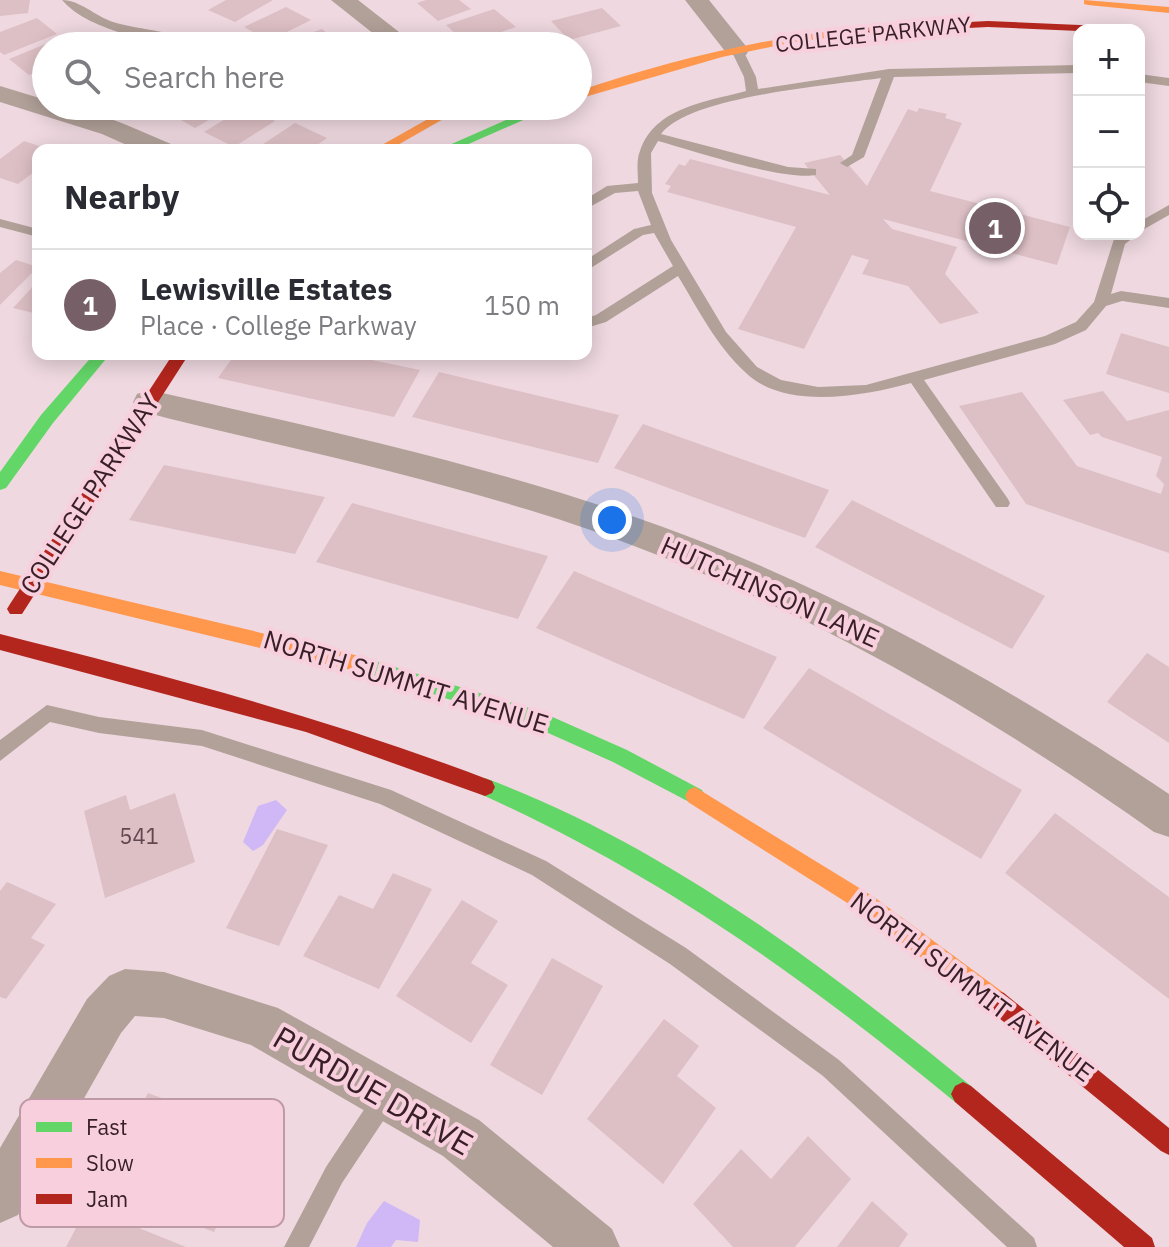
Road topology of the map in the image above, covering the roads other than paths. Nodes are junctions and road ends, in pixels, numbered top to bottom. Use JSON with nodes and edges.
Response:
{"nodes":[{"id":1,"x":68,"y":0,"type":"edge"},
{"id":2,"x":343,"y":0,"type":"edge"},
{"id":3,"x":697,"y":0,"type":"edge"},
{"id":4,"x":1063,"y":1,"type":"edge"},
{"id":5,"x":1169,"y":10,"type":"edge"},
{"id":6,"x":1073,"y":27,"type":"edge"},
{"id":7,"x":144,"y":32,"type":"edge"},
{"id":8,"x":386,"y":32,"type":"edge"},
{"id":9,"x":737,"y":50,"type":"junction"},
{"id":10,"x":1073,"y":69,"type":"edge"},
{"id":11,"x":889,"y":73,"type":"junction"},
{"id":12,"x":1145,"y":79,"type":"edge"},
{"id":13,"x":1169,"y":82,"type":"edge"},
{"id":14,"x":592,"y":90,"type":"edge"},
{"id":15,"x":752,"y":93,"type":"junction"},
{"id":16,"x":0,"y":94,"type":"edge"},
{"id":17,"x":32,"y":104,"type":"edge"},
{"id":18,"x":85,"y":120,"type":"edge"},
{"id":19,"x":434,"y":120,"type":"edge"},
{"id":20,"x":516,"y":120,"type":"edge"},
{"id":21,"x":654,"y":136,"type":"junction"},
{"id":22,"x":147,"y":144,"type":"edge"},
{"id":23,"x":390,"y":144,"type":"edge"},
{"id":24,"x":458,"y":144,"type":"edge"},
{"id":25,"x":847,"y":163,"type":"dead end"},
{"id":26,"x":811,"y":172,"type":"dead end"},
{"id":27,"x":646,"y":186,"type":"junction"},
{"id":28,"x":592,"y":201,"type":"edge"},
{"id":29,"x":1169,"y":209,"type":"edge"},
{"id":30,"x":0,"y":223,"type":"edge"},
{"id":31,"x":1145,"y":224,"type":"edge"},
{"id":32,"x":659,"y":228,"type":"junction"},
{"id":33,"x":32,"y":231,"type":"edge"},
{"id":34,"x":1122,"y":240,"type":"edge"},
{"id":35,"x":592,"y":262,"type":"edge"},
{"id":36,"x":680,"y":268,"type":"junction"},
{"id":37,"x":1101,"y":303,"type":"junction"},
{"id":38,"x":1169,"y":303,"type":"edge"},
{"id":39,"x":592,"y":321,"type":"edge"},
{"id":40,"x":97,"y":360,"type":"edge"},
{"id":41,"x":177,"y":360,"type":"edge"},
{"id":42,"x":913,"y":375,"type":"junction"},
{"id":43,"x":149,"y":402,"type":"junction"},
{"id":44,"x":0,"y":484,"type":"edge"},
{"id":45,"x":1002,"y":503,"type":"dead end"},
{"id":46,"x":0,"y":578,"type":"edge"},
{"id":47,"x":31,"y":586,"type":"junction"},
{"id":48,"x":0,"y":634,"type":"edge"},
{"id":49,"x":0,"y":642,"type":"edge"},
{"id":50,"x":0,"y":752,"type":"edge"},
{"id":51,"x":1169,"y":818,"type":"edge"},
{"id":52,"x":387,"y":1095,"type":"junction"},
{"id":53,"x":56,"y":1099,"type":"edge"},
{"id":54,"x":1169,"y":1143,"type":"edge"},
{"id":55,"x":20,"y":1162,"type":"edge"},
{"id":56,"x":0,"y":1197,"type":"edge"},
{"id":57,"x":296,"y":1247,"type":"edge"},
{"id":58,"x":594,"y":1247,"type":"edge"},
{"id":59,"x":1025,"y":1247,"type":"edge"},
{"id":60,"x":1143,"y":1247,"type":"edge"}],
"edges":[{"from":1,"to":7,"type":"lane"},
{"from":2,"to":8,"type":"street"},
{"from":3,"to":9,"type":"street"},
{"from":4,"to":5,"type":"main road"},
{"from":6,"to":9,"type":"main road","name":"COLLEGE PARKWAY"},
{"from":9,"to":14,"type":"main road","name":"COLLEGE PARKWAY"},
{"from":9,"to":15,"type":"lane"},
{"from":10,"to":11,"type":"lane"},
{"from":11,"to":15,"type":"lane"},
{"from":11,"to":25,"type":"lane"},
{"from":12,"to":13,"type":"lane"},
{"from":15,"to":21,"type":"lane"},
{"from":16,"to":17,"type":"street"},
{"from":18,"to":22,"type":"street"},
{"from":19,"to":23,"type":"main road"},
{"from":20,"to":24,"type":"main road"},
{"from":21,"to":26,"type":"lane"},
{"from":21,"to":27,"type":"lane"},
{"from":27,"to":28,"type":"lane"},
{"from":27,"to":32,"type":"lane"},
{"from":29,"to":31,"type":"lane"},
{"from":30,"to":33,"type":"lane"},
{"from":32,"to":35,"type":"lane"},
{"from":32,"to":36,"type":"lane"},
{"from":34,"to":37,"type":"lane"},
{"from":36,"to":39,"type":"lane"},
{"from":36,"to":42,"type":"lane"},
{"from":37,"to":38,"type":"lane"},
{"from":37,"to":42,"type":"lane"},
{"from":40,"to":44,"type":"main road"},
{"from":41,"to":43,"type":"main road","name":"COLLEGE PARKWAY"},
{"from":42,"to":45,"type":"lane"},
{"from":43,"to":47,"type":"main road","name":"COLLEGE PARKWAY"},
{"from":43,"to":51,"type":"street","name":"HUTCHINSON LANE"},
{"from":46,"to":47,"type":"main road","name":"NORTH SUMMIT AVENUE"},
{"from":47,"to":48,"type":"main road","name":"COLLEGE PARKWAY"},
{"from":47,"to":54,"type":"main road","name":"NORTH SUMMIT AVENUE"},
{"from":49,"to":60,"type":"main road"},
{"from":50,"to":59,"type":"lane"},
{"from":52,"to":53,"type":"street","name":"PURDUE DRIVE"},
{"from":52,"to":57,"type":"lane"},
{"from":52,"to":58,"type":"street","name":"PURDUE DRIVE"},
{"from":55,"to":56,"type":"street","name":"PURDUE DRIVE"}]}
